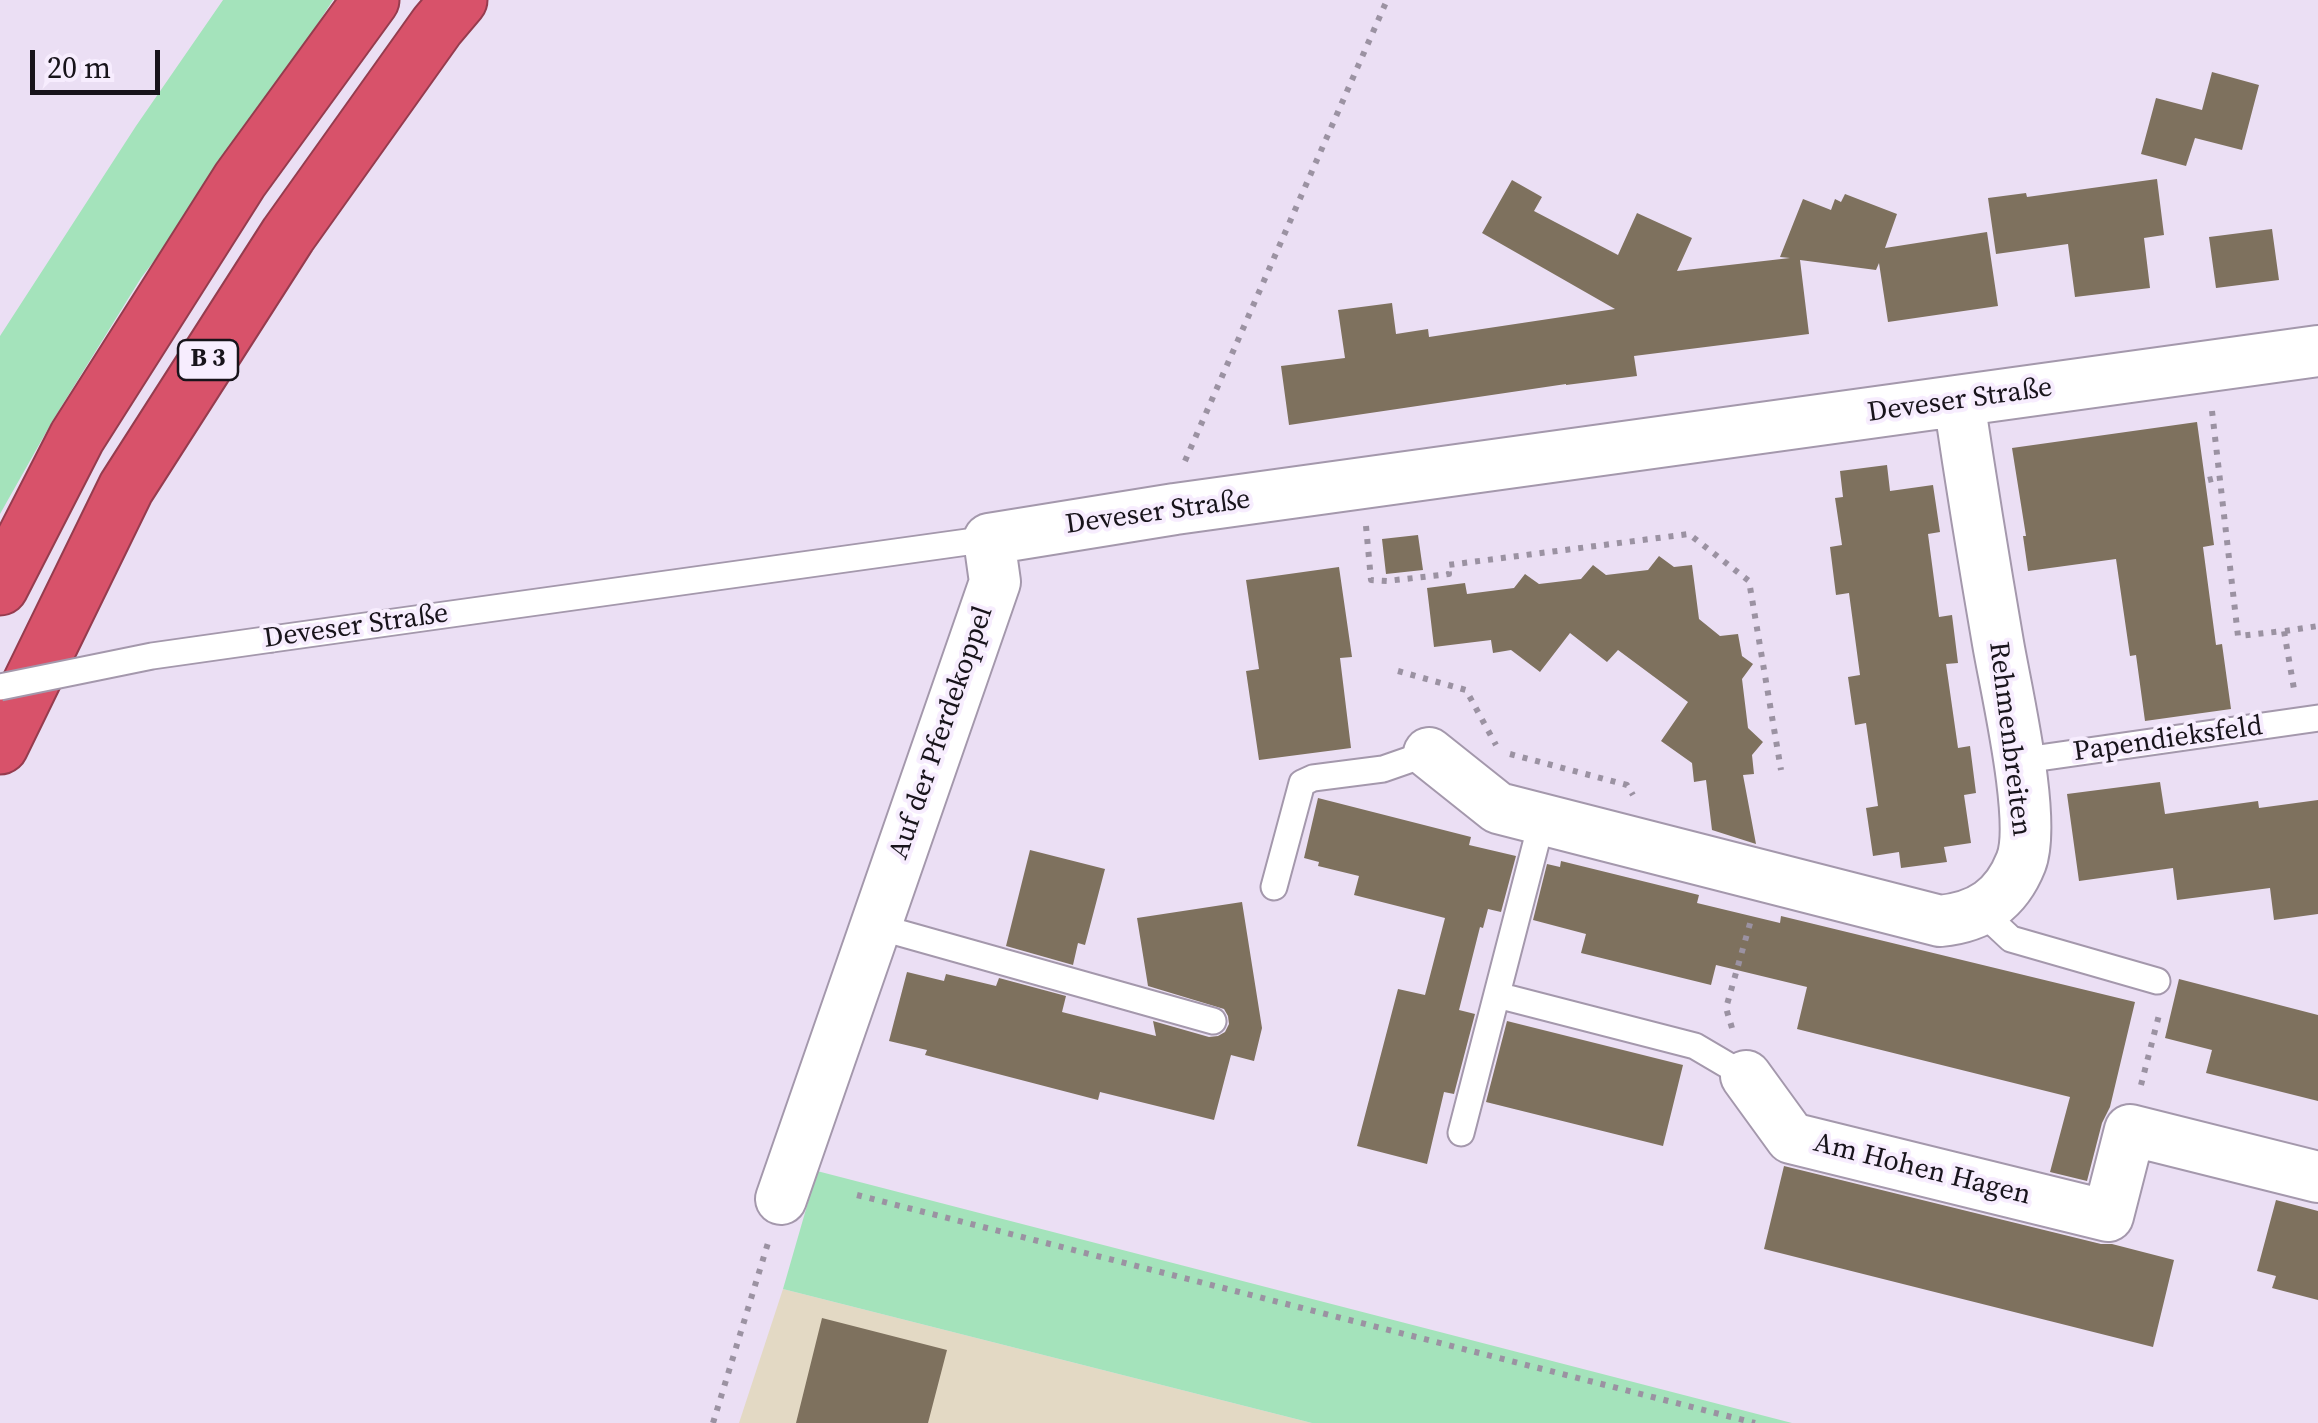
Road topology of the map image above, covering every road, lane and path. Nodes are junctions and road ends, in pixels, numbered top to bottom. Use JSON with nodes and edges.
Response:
{"nodes":[{"id":1,"x":372,"y":0,"type":"edge"},
{"id":2,"x":459,"y":0,"type":"edge"},
{"id":3,"x":1387,"y":0,"type":"edge"},
{"id":4,"x":2318,"y":351,"type":"edge"},
{"id":5,"x":2206,"y":368,"type":"junction"},
{"id":6,"x":1958,"y":401,"type":"junction"},
{"id":7,"x":2220,"y":477,"type":"junction"},
{"id":8,"x":2208,"y":480,"type":"dead end"},
{"id":9,"x":1175,"y":509,"type":"junction"},
{"id":10,"x":1364,"y":511,"type":"dead end"},
{"id":11,"x":989,"y":538,"type":"junction"},
{"id":12,"x":0,"y":586,"type":"edge"},
{"id":13,"x":2318,"y":626,"type":"edge"},
{"id":14,"x":2284,"y":631,"type":"junction"},
{"id":15,"x":1398,"y":672,"type":"dead end"},
{"id":16,"x":0,"y":687,"type":"edge"},
{"id":17,"x":2308,"y":719,"type":"edge"},
{"id":18,"x":0,"y":746,"type":"edge"},
{"id":19,"x":1429,"y":752,"type":"joint"},
{"id":20,"x":2018,"y":761,"type":"junction"},
{"id":21,"x":1781,"y":770,"type":"dead end"},
{"id":22,"x":1542,"y":820,"type":"junction"},
{"id":23,"x":1648,"y":846,"type":"junction"},
{"id":24,"x":1764,"y":875,"type":"junction"},
{"id":25,"x":1274,"y":887,"type":"dead end"},
{"id":26,"x":1982,"y":911,"type":"junction"},
{"id":27,"x":875,"y":926,"type":"junction"},
{"id":28,"x":2157,"y":981,"type":"joint"},
{"id":29,"x":1497,"y":995,"type":"junction"},
{"id":30,"x":1213,"y":1021,"type":"dead end"},
{"id":31,"x":1746,"y":1076,"type":"junction"},
{"id":32,"x":2130,"y":1130,"type":"junction"},
{"id":33,"x":1461,"y":1133,"type":"dead end"},
{"id":34,"x":2318,"y":1178,"type":"edge"},
{"id":35,"x":856,"y":1196,"type":"dead end"},
{"id":36,"x":781,"y":1199,"type":"joint"},
{"id":37,"x":714,"y":1423,"type":"edge"},
{"id":38,"x":1756,"y":1423,"type":"edge"}],
"edges":[{"from":1,"to":12,"type":"highway","number":"B 3"},
{"from":2,"to":18,"type":"highway","number":"B 3"},
{"from":3,"to":9,"type":"path"},
{"from":4,"to":5,"type":"street","name":"Deveser Straße"},
{"from":5,"to":6,"type":"street","name":"Deveser Straße"},
{"from":5,"to":7,"type":"path"},
{"from":6,"to":9,"type":"street","name":"Deveser Straße"},
{"from":6,"to":20,"type":"street","name":"Rehmenbreiten"},
{"from":7,"to":8,"type":"path"},
{"from":7,"to":14,"type":"path"},
{"from":9,"to":11,"type":"street","name":"Deveser Straße"},
{"from":10,"to":21,"type":"path"},
{"from":11,"to":16,"type":"lane","name":"Deveser Straße","bridge":true},
{"from":11,"to":27,"type":"street","name":"Auf der Pferdekoppel"},
{"from":13,"to":14,"type":"path"},
{"from":14,"to":17,"type":"path"},
{"from":15,"to":23,"type":"path"},
{"from":17,"to":20,"type":"lane","name":"Papendieksfeld"},
{"from":19,"to":22,"type":"street"},
{"from":19,"to":25,"type":"lane"},
{"from":20,"to":26,"type":"street","name":"Rehmenbreiten"},
{"from":22,"to":23,"type":"street"},
{"from":22,"to":29,"type":"lane"},
{"from":23,"to":24,"type":"street"},
{"from":24,"to":26,"type":"street"},
{"from":24,"to":31,"type":"path"},
{"from":26,"to":28,"type":"lane"},
{"from":27,"to":30,"type":"lane"},
{"from":27,"to":36,"type":"street","name":"Auf der Pferdekoppel"},
{"from":28,"to":32,"type":"path"},
{"from":29,"to":31,"type":"lane","name":"Am Hohen Hagen"},
{"from":29,"to":33,"type":"lane"},
{"from":31,"to":32,"type":"street","name":"Am Hohen Hagen"},
{"from":32,"to":34,"type":"street"},
{"from":35,"to":38,"type":"path"},
{"from":36,"to":37,"type":"path"}]}
